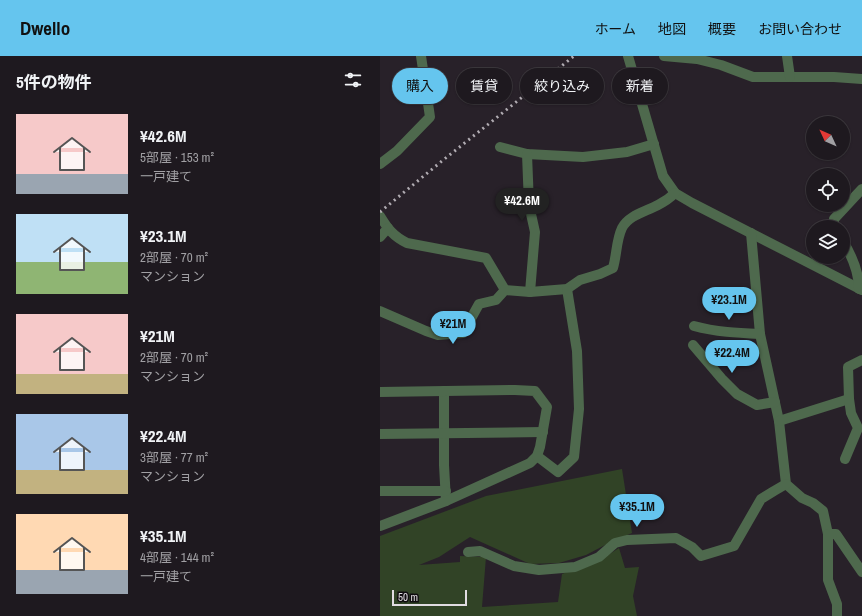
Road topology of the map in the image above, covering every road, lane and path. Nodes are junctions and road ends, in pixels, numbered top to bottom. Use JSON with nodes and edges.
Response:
{"nodes":[{"id":1,"x":421,"y":56,"type":"edge"},
{"id":2,"x":628,"y":56,"type":"edge"},
{"id":3,"x":664,"y":56,"type":"edge"},
{"id":4,"x":788,"y":56,"type":"edge"},
{"id":5,"x":790,"y":77,"type":"junction"},
{"id":6,"x":862,"y":79,"type":"edge"},
{"id":7,"x":654,"y":144,"type":"junction"},
{"id":8,"x":500,"y":147,"type":"dead end"},
{"id":9,"x":527,"y":154,"type":"junction"},
{"id":10,"x":380,"y":164,"type":"edge"},
{"id":11,"x":862,"y":189,"type":"edge"},
{"id":12,"x":675,"y":193,"type":"junction"},
{"id":13,"x":380,"y":216,"type":"edge"},
{"id":14,"x":834,"y":220,"type":"edge"},
{"id":15,"x":388,"y":228,"type":"junction"},
{"id":16,"x":751,"y":233,"type":"junction"},
{"id":17,"x":380,"y":237,"type":"edge"},
{"id":18,"x":850,"y":254,"type":"edge"},
{"id":19,"x":567,"y":289,"type":"junction"},
{"id":20,"x":861,"y":289,"type":"edge"},
{"id":21,"x":505,"y":290,"type":"junction"},
{"id":22,"x":530,"y":292,"type":"junction"},
{"id":23,"x":380,"y":311,"type":"edge"},
{"id":24,"x":694,"y":326,"type":"dead end"},
{"id":25,"x":760,"y":334,"type":"junction"},
{"id":26,"x":693,"y":344,"type":"dead end"},
{"id":27,"x":862,"y":360,"type":"edge"},
{"id":28,"x":444,"y":391,"type":"junction"},
{"id":29,"x":380,"y":392,"type":"edge"},
{"id":30,"x":849,"y":399,"type":"junction"},
{"id":31,"x":775,"y":402,"type":"junction"},
{"id":32,"x":779,"y":421,"type":"junction"},
{"id":33,"x":543,"y":432,"type":"junction"},
{"id":34,"x":444,"y":433,"type":"junction"},
{"id":35,"x":380,"y":434,"type":"edge"},
{"id":36,"x":537,"y":456,"type":"junction"},
{"id":37,"x":845,"y":460,"type":"dead end"},
{"id":38,"x":786,"y":484,"type":"junction"},
{"id":39,"x":380,"y":491,"type":"edge"},
{"id":40,"x":446,"y":496,"type":"junction"},
{"id":41,"x":380,"y":526,"type":"edge"},
{"id":42,"x":828,"y":534,"type":"junction"},
{"id":43,"x":468,"y":552,"type":"dead end"},
{"id":44,"x":862,"y":572,"type":"edge"},
{"id":45,"x":836,"y":616,"type":"edge"}],
"edges":[{"from":1,"to":10,"type":"street"},
{"from":2,"to":7,"type":"street"},
{"from":3,"to":5,"type":"street"},
{"from":4,"to":5,"type":"street"},
{"from":5,"to":6,"type":"street"},
{"from":7,"to":9,"type":"street"},
{"from":7,"to":12,"type":"street"},
{"from":8,"to":9,"type":"street"},
{"from":9,"to":22,"type":"street"},
{"from":11,"to":14,"type":"street"},
{"from":12,"to":16,"type":"street"},
{"from":12,"to":19,"type":"street"},
{"from":13,"to":15,"type":"street"},
{"from":15,"to":17,"type":"street"},
{"from":15,"to":21,"type":"street"},
{"from":16,"to":20,"type":"street"},
{"from":16,"to":25,"type":"street"},
{"from":18,"to":20,"type":"street"},
{"from":19,"to":22,"type":"street"},
{"from":19,"to":36,"type":"street"},
{"from":21,"to":22,"type":"street"},
{"from":21,"to":23,"type":"street"},
{"from":24,"to":25,"type":"street"},
{"from":25,"to":31,"type":"street"},
{"from":26,"to":31,"type":"street"},
{"from":27,"to":30,"type":"street"},
{"from":28,"to":29,"type":"street"},
{"from":28,"to":33,"type":"street"},
{"from":28,"to":34,"type":"street"},
{"from":30,"to":32,"type":"street"},
{"from":30,"to":37,"type":"street"},
{"from":31,"to":32,"type":"street"},
{"from":32,"to":38,"type":"street"},
{"from":33,"to":34,"type":"street"},
{"from":33,"to":36,"type":"street"},
{"from":34,"to":35,"type":"street"},
{"from":34,"to":40,"type":"street"},
{"from":36,"to":40,"type":"street"},
{"from":38,"to":42,"type":"street"},
{"from":38,"to":43,"type":"street"},
{"from":39,"to":40,"type":"street"},
{"from":40,"to":41,"type":"street"},
{"from":42,"to":44,"type":"street"},
{"from":42,"to":45,"type":"street"}]}
